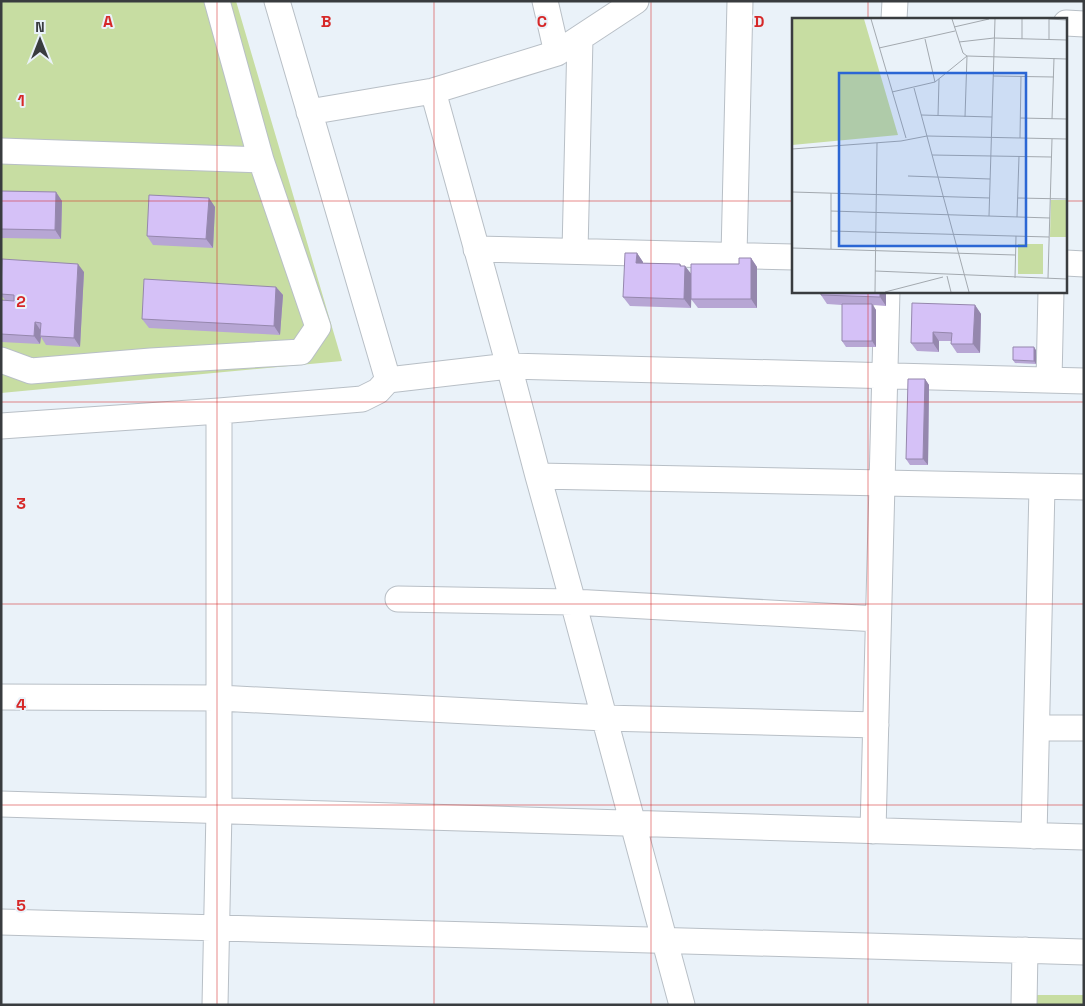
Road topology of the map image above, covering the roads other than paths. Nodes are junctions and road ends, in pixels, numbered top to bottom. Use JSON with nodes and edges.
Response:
{"nodes":[{"id":1,"x":217,"y":1,"type":"edge"},
{"id":2,"x":276,"y":1,"type":"edge"},
{"id":3,"x":545,"y":1,"type":"edge"},
{"id":4,"x":636,"y":1,"type":"edge"},
{"id":5,"x":740,"y":1,"type":"edge"},
{"id":6,"x":895,"y":1,"type":"edge"},
{"id":7,"x":894,"y":18,"type":"edge"},
{"id":8,"x":1068,"y":23,"type":"edge"},
{"id":9,"x":1084,"y":24,"type":"edge"},
{"id":10,"x":580,"y":38,"type":"junction"},
{"id":11,"x":557,"y":53,"type":"junction"},
{"id":12,"x":433,"y":91,"type":"junction"},
{"id":13,"x":309,"y":112,"type":"junction"},
{"id":14,"x":1,"y":151,"type":"edge"},
{"id":15,"x":261,"y":160,"type":"junction"},
{"id":16,"x":476,"y":249,"type":"junction"},
{"id":17,"x":575,"y":251,"type":"junction"},
{"id":18,"x":734,"y":255,"type":"junction"},
{"id":19,"x":792,"y":257,"type":"edge"},
{"id":20,"x":1068,"y":263,"type":"edge"},
{"id":21,"x":1084,"y":264,"type":"edge"},
{"id":22,"x":887,"y":292,"type":"edge"},
{"id":23,"x":1051,"y":292,"type":"edge"},
{"id":24,"x":1,"y":360,"type":"edge"},
{"id":25,"x":509,"y":366,"type":"junction"},
{"id":26,"x":885,"y":376,"type":"junction"},
{"id":27,"x":388,"y":380,"type":"junction"},
{"id":28,"x":1049,"y":380,"type":"junction"},
{"id":29,"x":1084,"y":381,"type":"edge"},
{"id":30,"x":219,"y":411,"type":"junction"},
{"id":31,"x":1,"y":426,"type":"edge"},
{"id":32,"x":538,"y":476,"type":"junction"},
{"id":33,"x":882,"y":483,"type":"junction"},
{"id":34,"x":1042,"y":487,"type":"junction"},
{"id":35,"x":1084,"y":487,"type":"edge"},
{"id":36,"x":398,"y":600,"type":"dead end"},
{"id":37,"x":573,"y":602,"type":"junction"},
{"id":38,"x":878,"y":618,"type":"junction"},
{"id":39,"x":1,"y":697,"type":"edge"},
{"id":40,"x":219,"y":698,"type":"junction"},
{"id":41,"x":604,"y":718,"type":"junction"},
{"id":42,"x":876,"y":725,"type":"junction"},
{"id":43,"x":1037,"y":728,"type":"junction"},
{"id":44,"x":1084,"y":728,"type":"edge"},
{"id":45,"x":1,"y":804,"type":"edge"},
{"id":46,"x":219,"y":810,"type":"junction"},
{"id":47,"x":632,"y":823,"type":"junction"},
{"id":48,"x":873,"y":831,"type":"junction"},
{"id":49,"x":1034,"y":836,"type":"junction"},
{"id":50,"x":1084,"y":837,"type":"edge"},
{"id":51,"x":1,"y":922,"type":"edge"},
{"id":52,"x":216,"y":928,"type":"junction"},
{"id":53,"x":664,"y":940,"type":"junction"},
{"id":54,"x":1025,"y":950,"type":"junction"},
{"id":55,"x":1084,"y":952,"type":"edge"},
{"id":56,"x":215,"y":1005,"type":"edge"},
{"id":57,"x":682,"y":1005,"type":"edge"},
{"id":58,"x":1024,"y":1005,"type":"edge"}],
"edges":[{"from":1,"to":15,"type":"street"},
{"from":2,"to":13,"type":"street"},
{"from":3,"to":11,"type":"street"},
{"from":4,"to":10,"type":"street"},
{"from":5,"to":18,"type":"street"},
{"from":6,"to":7,"type":"street"},
{"from":8,"to":9,"type":"street"},
{"from":10,"to":11,"type":"street"},
{"from":10,"to":17,"type":"street"},
{"from":11,"to":12,"type":"street"},
{"from":12,"to":13,"type":"street"},
{"from":12,"to":16,"type":"street"},
{"from":13,"to":27,"type":"street"},
{"from":14,"to":15,"type":"street"},
{"from":15,"to":24,"type":"street"},
{"from":16,"to":17,"type":"street"},
{"from":16,"to":25,"type":"street"},
{"from":17,"to":18,"type":"street"},
{"from":18,"to":19,"type":"street"},
{"from":20,"to":21,"type":"street"},
{"from":22,"to":26,"type":"street"},
{"from":23,"to":28,"type":"street"},
{"from":25,"to":26,"type":"street"},
{"from":25,"to":27,"type":"street"},
{"from":25,"to":32,"type":"street"},
{"from":26,"to":28,"type":"street"},
{"from":26,"to":33,"type":"street"},
{"from":27,"to":30,"type":"street"},
{"from":28,"to":29,"type":"street"},
{"from":30,"to":31,"type":"street"},
{"from":30,"to":40,"type":"street"},
{"from":32,"to":33,"type":"street"},
{"from":32,"to":37,"type":"street"},
{"from":33,"to":34,"type":"street"},
{"from":33,"to":38,"type":"street"},
{"from":34,"to":35,"type":"street"},
{"from":34,"to":43,"type":"street"},
{"from":36,"to":37,"type":"street"},
{"from":37,"to":38,"type":"street"},
{"from":37,"to":41,"type":"street"},
{"from":38,"to":42,"type":"street"},
{"from":39,"to":40,"type":"street"},
{"from":40,"to":41,"type":"street"},
{"from":40,"to":46,"type":"street"},
{"from":41,"to":42,"type":"street"},
{"from":41,"to":47,"type":"street"},
{"from":42,"to":48,"type":"street"},
{"from":43,"to":44,"type":"street"},
{"from":43,"to":49,"type":"street"},
{"from":45,"to":46,"type":"street"},
{"from":46,"to":47,"type":"street"},
{"from":46,"to":52,"type":"street"},
{"from":47,"to":48,"type":"street"},
{"from":47,"to":53,"type":"street"},
{"from":48,"to":49,"type":"street"},
{"from":49,"to":50,"type":"street"},
{"from":51,"to":52,"type":"street"},
{"from":52,"to":53,"type":"street"},
{"from":52,"to":56,"type":"street"},
{"from":53,"to":54,"type":"street"},
{"from":53,"to":57,"type":"street"},
{"from":54,"to":55,"type":"street"},
{"from":54,"to":58,"type":"street"}]}
